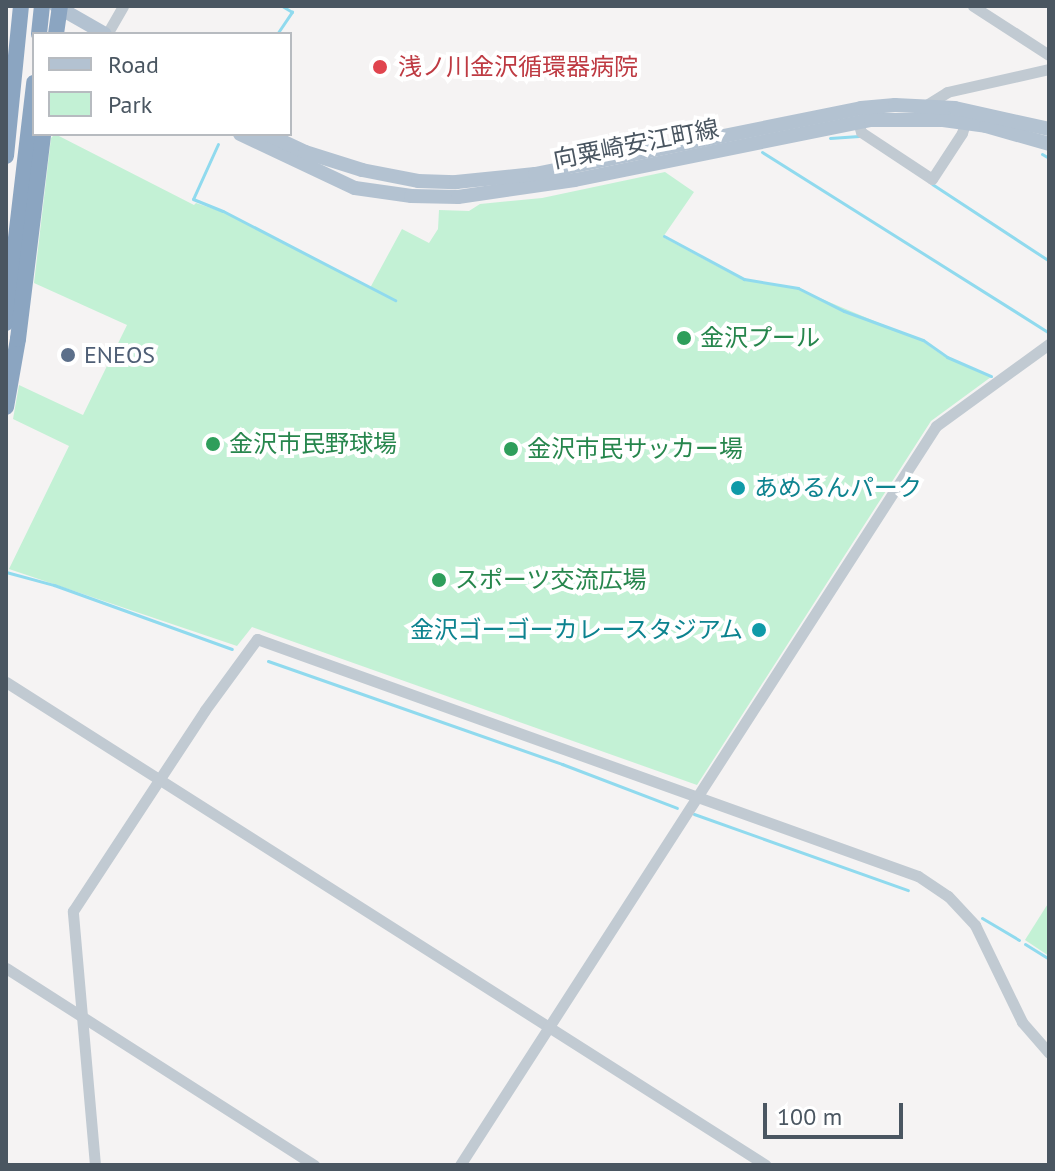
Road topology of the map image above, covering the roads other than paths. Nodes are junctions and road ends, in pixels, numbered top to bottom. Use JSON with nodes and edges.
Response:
{"nodes":[{"id":1,"x":23,"y":6,"type":"edge"},
{"id":2,"x":42,"y":6,"type":"edge"},
{"id":3,"x":123,"y":6,"type":"edge"},
{"id":4,"x":973,"y":6,"type":"edge"},
{"id":5,"x":58,"y":7,"type":"edge"},
{"id":6,"x":39,"y":32,"type":"edge"},
{"id":7,"x":60,"y":32,"type":"edge"},
{"id":8,"x":102,"y":32,"type":"edge"},
{"id":9,"x":107,"y":32,"type":"edge"},
{"id":10,"x":1049,"y":55,"type":"edge"},
{"id":11,"x":1049,"y":69,"type":"edge"},
{"id":12,"x":32,"y":100,"type":"edge"},
{"id":13,"x":925,"y":106,"type":"junction"},
{"id":14,"x":858,"y":122,"type":"junction"},
{"id":15,"x":965,"y":123,"type":"junction"},
{"id":16,"x":1049,"y":129,"type":"edge"},
{"id":17,"x":43,"y":136,"type":"edge"},
{"id":18,"x":244,"y":136,"type":"edge"},
{"id":19,"x":271,"y":136,"type":"edge"},
{"id":20,"x":1049,"y":144,"type":"edge"},
{"id":21,"x":6,"y":156,"type":"edge"},
{"id":22,"x":457,"y":190,"type":"junction"},
{"id":23,"x":6,"y":323,"type":"edge"},
{"id":24,"x":1049,"y":344,"type":"edge"},
{"id":25,"x":6,"y":407,"type":"edge"},
{"id":26,"x":6,"y":682,"type":"edge"},
{"id":27,"x":160,"y":779,"type":"junction"},
{"id":28,"x":699,"y":796,"type":"junction"},
{"id":29,"x":6,"y":968,"type":"edge"},
{"id":30,"x":83,"y":1017,"type":"junction"},
{"id":31,"x":549,"y":1027,"type":"junction"},
{"id":32,"x":1049,"y":1053,"type":"edge"},
{"id":33,"x":95,"y":1165,"type":"edge"},
{"id":34,"x":314,"y":1165,"type":"edge"},
{"id":35,"x":460,"y":1165,"type":"edge"},
{"id":36,"x":766,"y":1165,"type":"edge"}],
"edges":[{"from":1,"to":7,"type":"main road"},
{"from":1,"to":21,"type":"highway"},
{"from":2,"to":6,"type":"highway"},
{"from":3,"to":9,"type":"street"},
{"from":4,"to":10,"type":"street"},
{"from":5,"to":7,"type":"highway"},
{"from":5,"to":8,"type":"main road"},
{"from":11,"to":13,"type":"street"},
{"from":12,"to":23,"type":"highway"},
{"from":13,"to":16,"type":"main road","name":"向粟崎安江町線"},
{"from":13,"to":22,"type":"main road","name":"向粟崎安江町線"},
{"from":14,"to":15,"type":"main road","name":"向粟崎安江町線"},
{"from":14,"to":15,"type":"street"},
{"from":14,"to":22,"type":"main road","name":"向粟崎安江町線"},
{"from":15,"to":20,"type":"main road","name":"向粟崎安江町線"},
{"from":17,"to":25,"type":"highway"},
{"from":18,"to":22,"type":"main road","name":"向粟崎安江町線"},
{"from":19,"to":22,"type":"main road","name":"向粟崎安江町線"},
{"from":24,"to":28,"type":"street"},
{"from":26,"to":27,"type":"street"},
{"from":27,"to":28,"type":"street"},
{"from":27,"to":30,"type":"street"},
{"from":27,"to":31,"type":"street"},
{"from":28,"to":31,"type":"street"},
{"from":28,"to":32,"type":"street"},
{"from":29,"to":30,"type":"street"},
{"from":30,"to":33,"type":"street"},
{"from":30,"to":34,"type":"street"},
{"from":31,"to":35,"type":"street"},
{"from":31,"to":36,"type":"street"}]}
